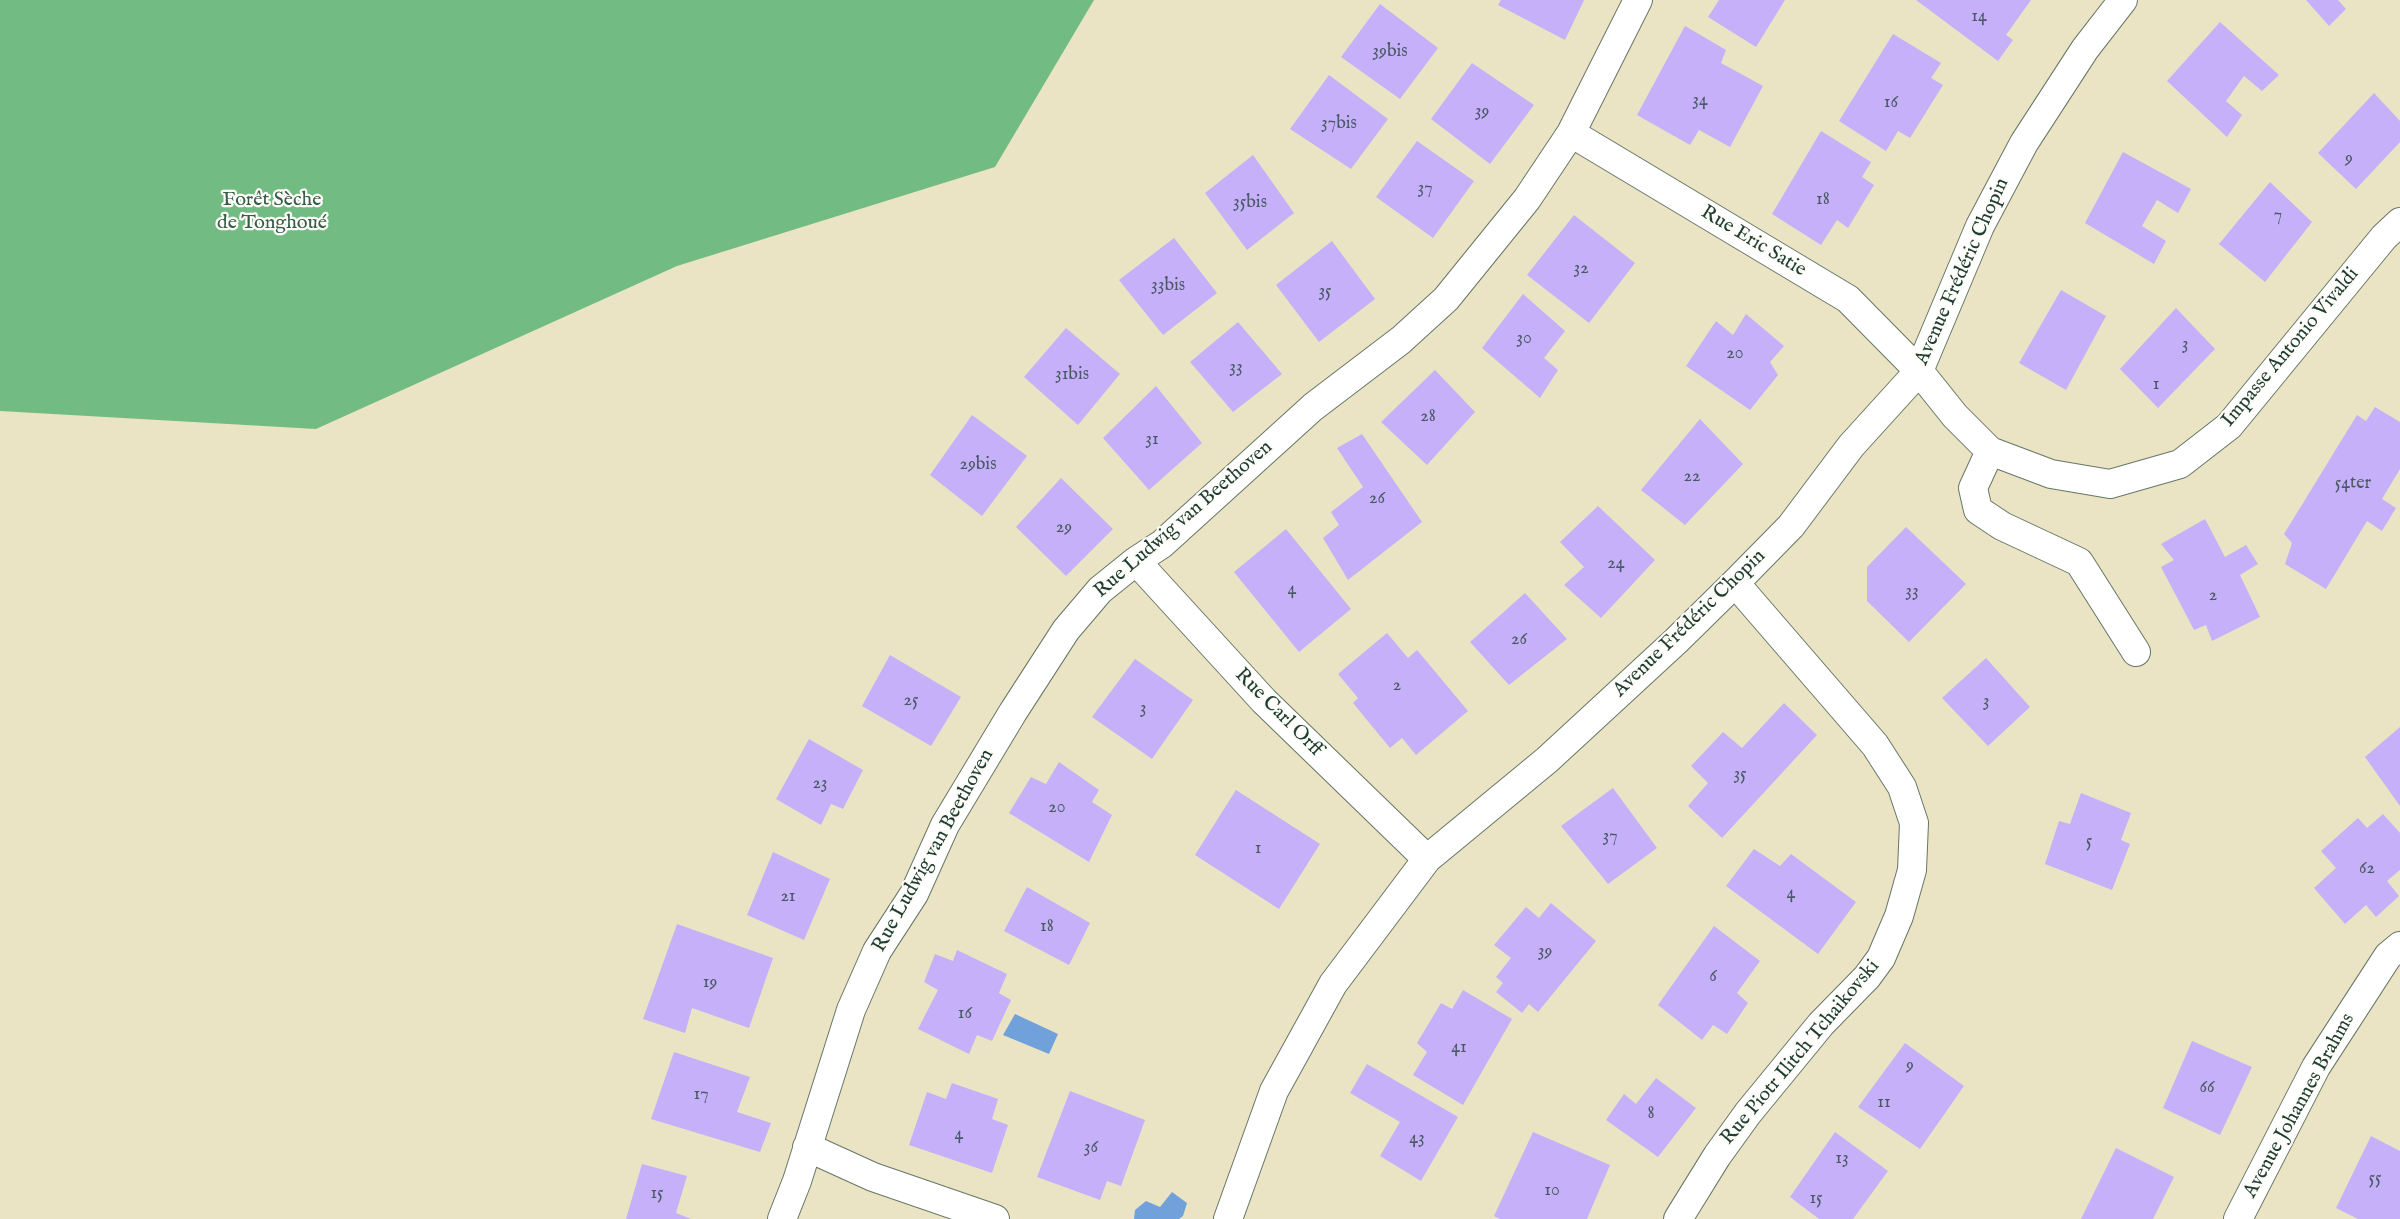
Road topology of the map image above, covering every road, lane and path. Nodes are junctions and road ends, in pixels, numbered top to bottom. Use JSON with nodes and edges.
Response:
{"nodes":[{"id":1,"x":1638,"y":0,"type":"edge"},
{"id":2,"x":2123,"y":0,"type":"edge"},
{"id":3,"x":1571,"y":133,"type":"junction"},
{"id":4,"x":2400,"y":222,"type":"edge"},
{"id":5,"x":1919,"y":371,"type":"junction"},
{"id":6,"x":1990,"y":451,"type":"junction"},
{"id":7,"x":1136,"y":561,"type":"junction"},
{"id":8,"x":1735,"y":583,"type":"junction"},
{"id":9,"x":2136,"y":652,"type":"dead end"},
{"id":10,"x":1428,"y":860,"type":"junction"},
{"id":11,"x":2400,"y":946,"type":"edge"},
{"id":12,"x":807,"y":1147,"type":"junction"},
{"id":13,"x":782,"y":1219,"type":"edge"},
{"id":14,"x":995,"y":1219,"type":"edge"},
{"id":15,"x":1228,"y":1219,"type":"edge"},
{"id":16,"x":1678,"y":1219,"type":"edge"},
{"id":17,"x":2238,"y":1219,"type":"edge"}],
"edges":[{"from":1,"to":3,"type":"street","name":"Rue Ludwig van Beethoven"},
{"from":2,"to":5,"type":"street","name":"Avenue Frédéric Chopin"},
{"from":3,"to":5,"type":"street","name":"Rue Eric Satie"},
{"from":3,"to":7,"type":"street","name":"Rue Ludwig van Beethoven"},
{"from":4,"to":6,"type":"street","name":"Impasse Antonio Vivaldi"},
{"from":5,"to":6,"type":"street","name":"Impasse Antonio Vivaldi"},
{"from":5,"to":8,"type":"street","name":"Avenue Frédéric Chopin"},
{"from":6,"to":9,"type":"street"},
{"from":7,"to":10,"type":"street","name":"Rue Carl Orff"},
{"from":7,"to":12,"type":"street","name":"Rue Ludwig van Beethoven"},
{"from":8,"to":10,"type":"street","name":"Avenue Frédéric Chopin"},
{"from":8,"to":16,"type":"street","name":"Rue Piotr Ilitch Tchaikovski"},
{"from":10,"to":15,"type":"street","name":"Avenue Frédéric Chopin"},
{"from":11,"to":17,"type":"street","name":"Avenue Johannes Brahms"},
{"from":12,"to":13,"type":"street","name":"Rue Ludwig van Beethoven"},
{"from":12,"to":14,"type":"street"}]}
